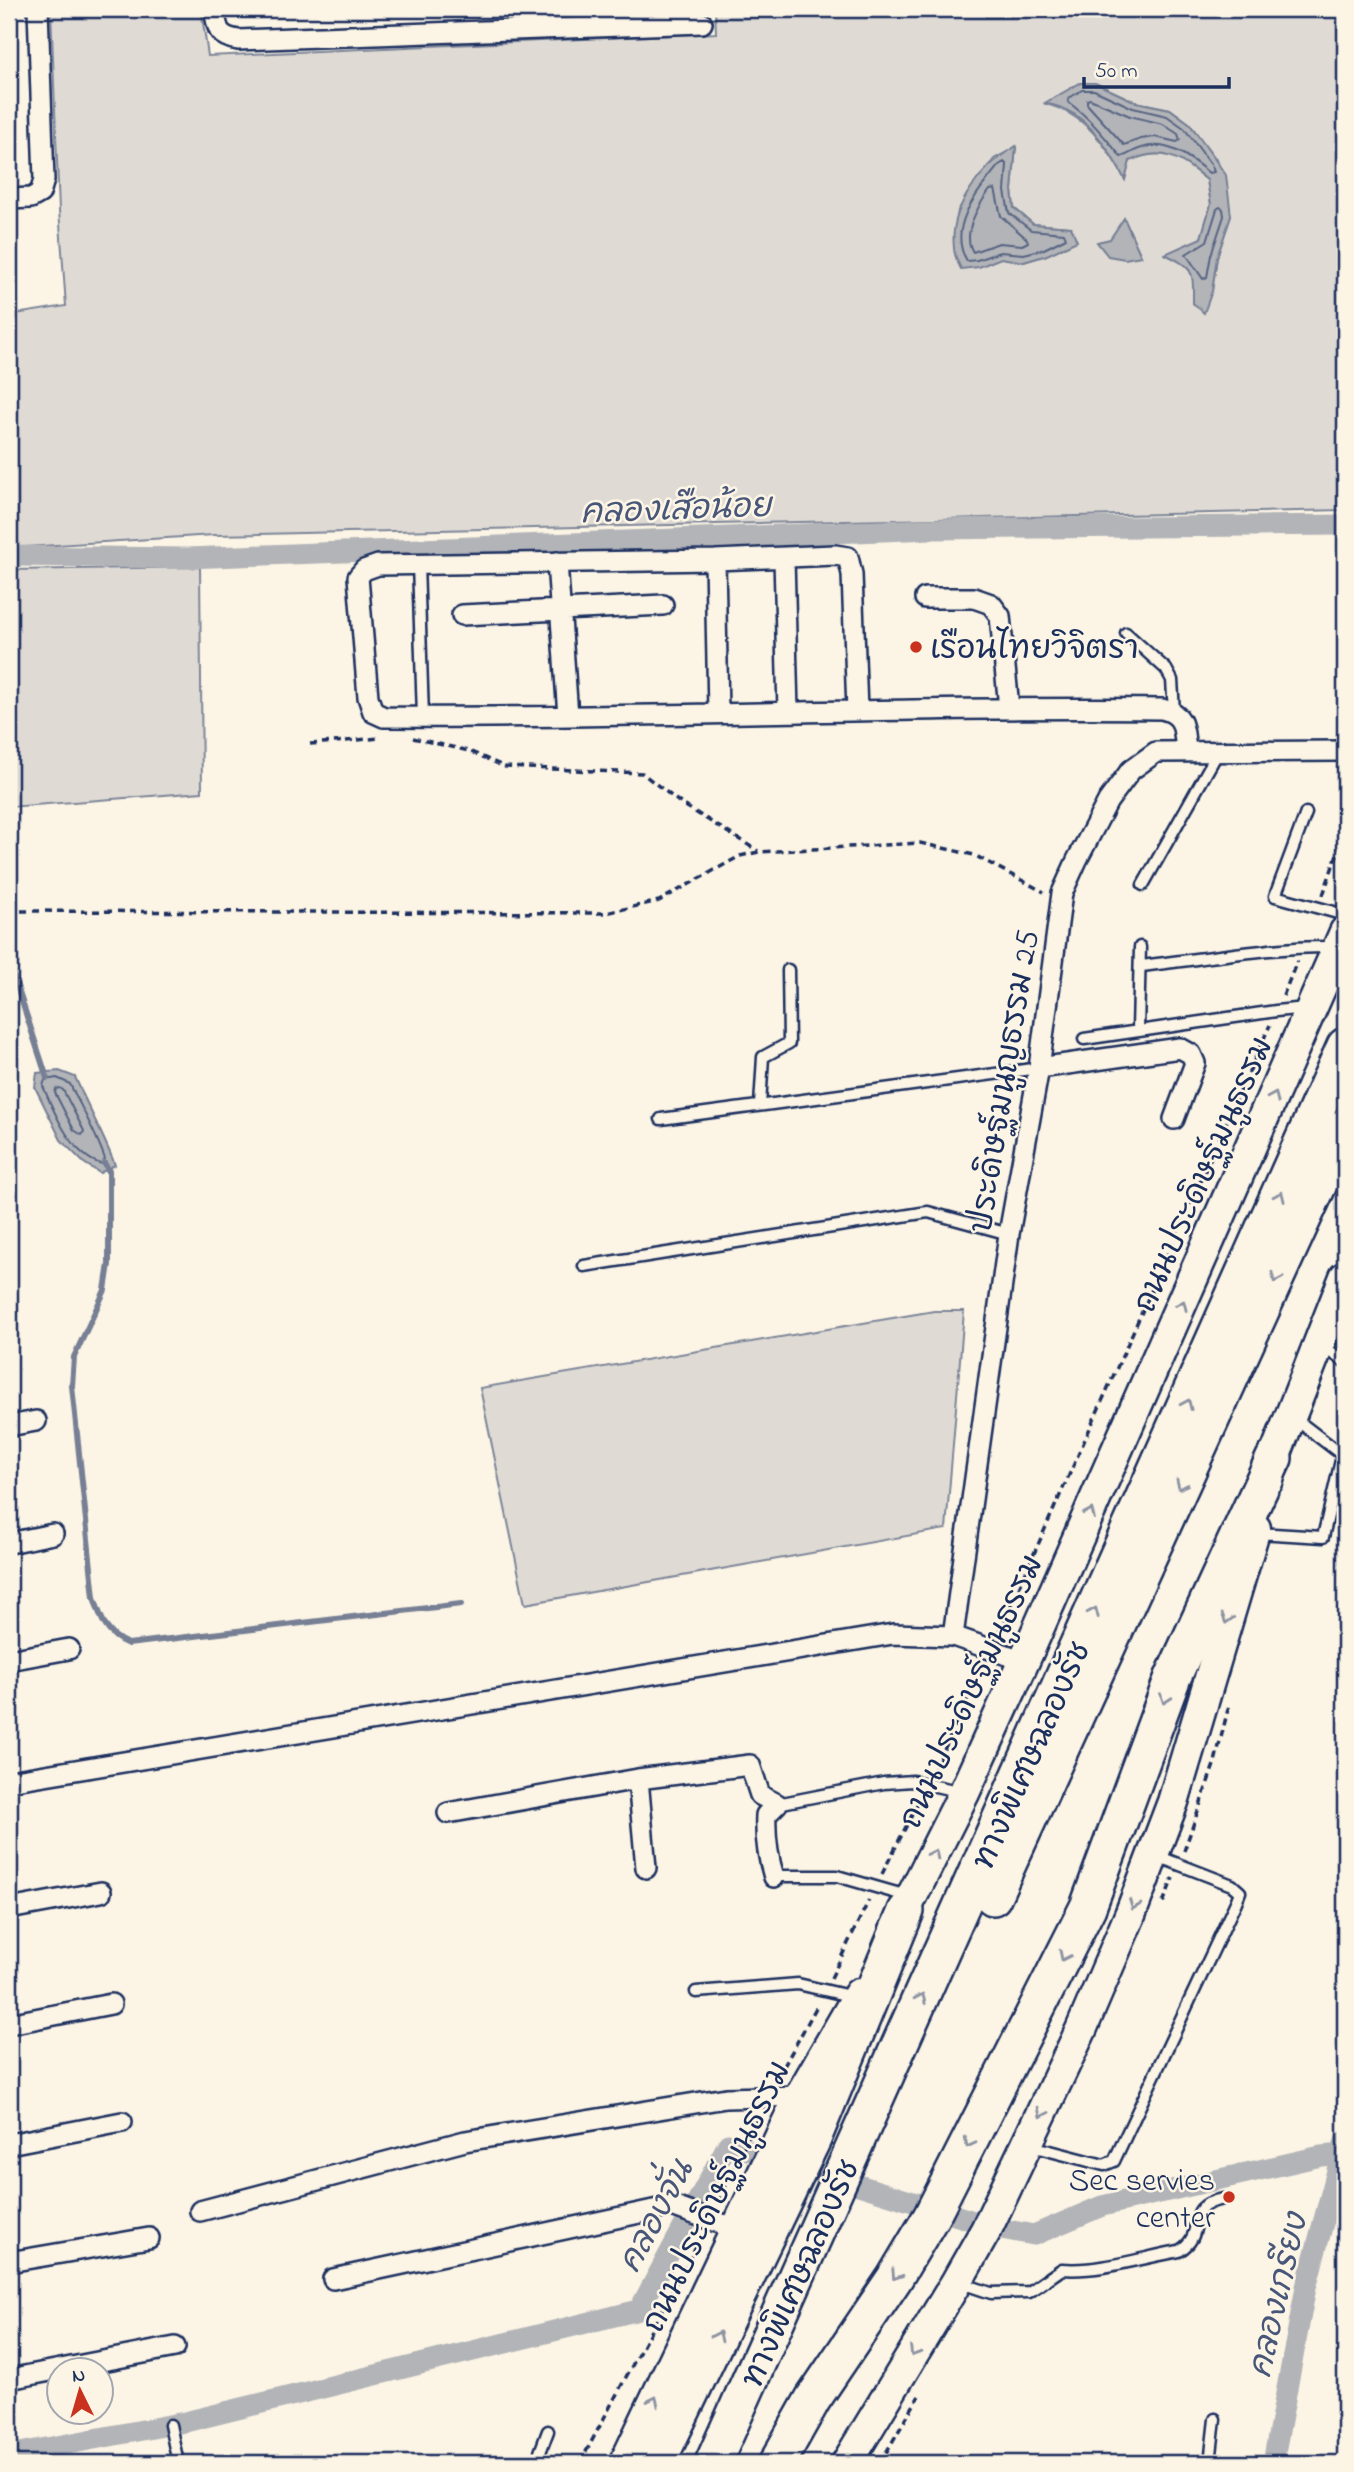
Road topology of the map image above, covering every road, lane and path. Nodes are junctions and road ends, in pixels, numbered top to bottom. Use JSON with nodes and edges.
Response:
{"nodes":[{"id":1,"x":38,"y":9,"type":"edge"},
{"id":2,"x":214,"y":9,"type":"edge"},
{"id":3,"x":702,"y":23,"type":"dead end"},
{"id":4,"x":9,"y":199,"type":"edge"},
{"id":5,"x":784,"y":558,"type":"junction"},
{"id":6,"x":715,"y":560,"type":"junction"},
{"id":7,"x":557,"y":562,"type":"junction"},
{"id":8,"x":418,"y":564,"type":"junction"},
{"id":9,"x":925,"y":597,"type":"dead end"},
{"id":10,"x":663,"y":605,"type":"dead end"},
{"id":11,"x":560,"y":610,"type":"junction"},
{"id":12,"x":462,"y":615,"type":"dead end"},
{"id":13,"x":1126,"y":633,"type":"dead end"},
{"id":14,"x":1009,"y":708,"type":"junction"},
{"id":15,"x":858,"y":711,"type":"junction"},
{"id":16,"x":788,"y":712,"type":"junction"},
{"id":17,"x":1174,"y":712,"type":"junction"},
{"id":18,"x":718,"y":713,"type":"junction"},
{"id":19,"x":568,"y":716,"type":"junction"},
{"id":20,"x":424,"y":717,"type":"junction"},
{"id":21,"x":382,"y":738,"type":"dead end"},
{"id":22,"x":406,"y":738,"type":"dead end"},
{"id":23,"x":310,"y":744,"type":"dead end"},
{"id":24,"x":1186,"y":750,"type":"junction"},
{"id":25,"x":1345,"y":751,"type":"edge"},
{"id":26,"x":1218,"y":752,"type":"junction"},
{"id":27,"x":1306,"y":813,"type":"dead end"},
{"id":28,"x":1345,"y":831,"type":"edge"},
{"id":29,"x":759,"y":852,"type":"junction"},
{"id":30,"x":1143,"y":885,"type":"dead end"},
{"id":31,"x":1061,"y":900,"type":"junction"},
{"id":32,"x":1318,"y":908,"type":"junction"},
{"id":33,"x":9,"y":911,"type":"edge"},
{"id":34,"x":1345,"y":915,"type":"edge"},
{"id":35,"x":1342,"y":939,"type":"edge"},
{"id":36,"x":1302,"y":946,"type":"junction"},
{"id":37,"x":1140,"y":947,"type":"dead end"},
{"id":38,"x":1141,"y":966,"type":"junction"},
{"id":39,"x":788,"y":970,"type":"dead end"},
{"id":40,"x":1314,"y":1008,"type":"junction"},
{"id":41,"x":1276,"y":1011,"type":"junction"},
{"id":42,"x":1138,"y":1030,"type":"junction"},
{"id":43,"x":1084,"y":1039,"type":"dead end"},
{"id":44,"x":1345,"y":1046,"type":"edge"},
{"id":45,"x":1039,"y":1068,"type":"junction"},
{"id":46,"x":760,"y":1105,"type":"junction"},
{"id":47,"x":661,"y":1119,"type":"dead end"},
{"id":48,"x":1174,"y":1119,"type":"dead end"},
{"id":49,"x":1345,"y":1127,"type":"edge"},
{"id":50,"x":1009,"y":1234,"type":"junction"},
{"id":51,"x":584,"y":1266,"type":"dead end"},
{"id":52,"x":1345,"y":1277,"type":"edge"},
{"id":53,"x":1320,"y":1344,"type":"junction"},
{"id":54,"x":1345,"y":1362,"type":"edge"},
{"id":55,"x":1291,"y":1416,"type":"junction"},
{"id":56,"x":36,"y":1421,"type":"dead end"},
{"id":57,"x":9,"y":1426,"type":"edge"},
{"id":58,"x":1343,"y":1457,"type":"edge"},
{"id":59,"x":1275,"y":1458,"type":"junction"},
{"id":60,"x":1254,"y":1533,"type":"junction"},
{"id":61,"x":52,"y":1534,"type":"dead end"},
{"id":62,"x":9,"y":1543,"type":"edge"},
{"id":63,"x":953,"y":1636,"type":"junction"},
{"id":64,"x":69,"y":1649,"type":"dead end"},
{"id":65,"x":991,"y":1650,"type":"junction"},
{"id":66,"x":9,"y":1660,"type":"edge"},
{"id":67,"x":1024,"y":1661,"type":"junction"},
{"id":68,"x":638,"y":1779,"type":"junction"},
{"id":69,"x":9,"y":1781,"type":"edge"},
{"id":70,"x":928,"y":1784,"type":"junction"},
{"id":71,"x":964,"y":1793,"type":"junction"},
{"id":72,"x":777,"y":1804,"type":"junction"},
{"id":73,"x":448,"y":1813,"type":"dead end"},
{"id":74,"x":1154,"y":1855,"type":"junction"},
{"id":75,"x":646,"y":1868,"type":"dead end"},
{"id":76,"x":778,"y":1877,"type":"joint"},
{"id":77,"x":875,"y":1887,"type":"junction"},
{"id":78,"x":101,"y":1892,"type":"dead end"},
{"id":79,"x":909,"y":1905,"type":"junction"},
{"id":80,"x":9,"y":1909,"type":"edge"},
{"id":81,"x":696,"y":1992,"type":"dead end"},
{"id":82,"x":824,"y":1992,"type":"junction"},
{"id":83,"x":857,"y":1997,"type":"junction"},
{"id":84,"x":111,"y":2004,"type":"dead end"},
{"id":85,"x":9,"y":2024,"type":"edge"},
{"id":86,"x":800,"y":2096,"type":"junction"},
{"id":87,"x":765,"y":2103,"type":"junction"},
{"id":88,"x":122,"y":2122,"type":"dead end"},
{"id":89,"x":799,"y":2134,"type":"junction"},
{"id":90,"x":9,"y":2144,"type":"edge"},
{"id":91,"x":1027,"y":2145,"type":"junction"},
{"id":92,"x":779,"y":2175,"type":"junction"},
{"id":93,"x":1223,"y":2199,"type":"dead end"},
{"id":94,"x":200,"y":2211,"type":"dead end"},
{"id":95,"x":716,"y":2221,"type":"junction"},
{"id":96,"x":149,"y":2238,"type":"dead end"},
{"id":97,"x":9,"y":2262,"type":"edge"},
{"id":98,"x":333,"y":2279,"type":"dead end"},
{"id":99,"x":957,"y":2281,"type":"junction"},
{"id":100,"x":175,"y":2347,"type":"dead end"},
{"id":101,"x":9,"y":2379,"type":"edge"},
{"id":102,"x":1215,"y":2420,"type":"dead end"},
{"id":103,"x":170,"y":2425,"type":"dead end"},
{"id":104,"x":548,"y":2431,"type":"dead end"},
{"id":105,"x":178,"y":2463,"type":"edge"},
{"id":106,"x":536,"y":2463,"type":"edge"},
{"id":107,"x":580,"y":2463,"type":"edge"},
{"id":108,"x":625,"y":2463,"type":"edge"},
{"id":109,"x":657,"y":2463,"type":"edge"},
{"id":110,"x":713,"y":2463,"type":"edge"},
{"id":111,"x":734,"y":2463,"type":"edge"},
{"id":112,"x":777,"y":2463,"type":"edge"},
{"id":113,"x":847,"y":2463,"type":"edge"},
{"id":114,"x":1210,"y":2463,"type":"edge"}],
"edges":[{"from":1,"to":4,"type":"street"},
{"from":2,"to":3,"type":"street"},
{"from":5,"to":6,"type":"street"},
{"from":5,"to":15,"type":"street"},
{"from":5,"to":16,"type":"street"},
{"from":6,"to":7,"type":"street"},
{"from":6,"to":18,"type":"street"},
{"from":7,"to":8,"type":"street"},
{"from":7,"to":11,"type":"street"},
{"from":8,"to":20,"type":"lane"},
{"from":8,"to":20,"type":"street"},
{"from":9,"to":14,"type":"street"},
{"from":10,"to":11,"type":"street"},
{"from":11,"to":12,"type":"street"},
{"from":11,"to":19,"type":"street"},
{"from":13,"to":17,"type":"lane"},
{"from":14,"to":15,"type":"street"},
{"from":14,"to":17,"type":"street"},
{"from":15,"to":16,"type":"street"},
{"from":16,"to":18,"type":"street"},
{"from":17,"to":24,"type":"street"},
{"from":18,"to":19,"type":"street"},
{"from":19,"to":20,"type":"street"},
{"from":21,"to":23,"type":"path"},
{"from":22,"to":29,"type":"path"},
{"from":24,"to":26,"type":"street","name":"ประดิษฐ์มนูญธรรม 25"},
{"from":24,"to":31,"type":"street","name":"ประดิษฐ์มนูญธรรม 25"},
{"from":25,"to":26,"type":"street","name":"ประดิษฐ์มนูญธรรม 25"},
{"from":26,"to":30,"type":"lane"},
{"from":27,"to":32,"type":"lane"},
{"from":28,"to":32,"type":"path"},
{"from":29,"to":31,"type":"path"},
{"from":29,"to":33,"type":"path"},
{"from":31,"to":45,"type":"street","name":"ประดิษฐ์มนูญธรรม 25"},
{"from":32,"to":34,"type":"lane"},
{"from":35,"to":36,"type":"lane"},
{"from":35,"to":40,"type":"main road","name":"ถนนประดิษฐ์มนูธรรม"},
{"from":36,"to":38,"type":"lane"},
{"from":36,"to":41,"type":"path"},
{"from":37,"to":38,"type":"lane"},
{"from":38,"to":42,"type":"lane"},
{"from":39,"to":46,"type":"lane"},
{"from":40,"to":41,"type":"lane"},
{"from":67,"to":40,"type":"main road","name":"ถนนประดิษฐ์มนูธรรม","one_way":true},
{"from":41,"to":42,"type":"lane"},
{"from":41,"to":65,"type":"path"},
{"from":42,"to":43,"type":"lane"},
{"from":110,"to":44,"type":"highway","name":"ทางพิเศษฉลองรัช","one_way":true},
{"from":45,"to":46,"type":"lane"},
{"from":45,"to":48,"type":"street"},
{"from":45,"to":50,"type":"street","name":"ประดิษฐ์มนูญธรรม 25"},
{"from":46,"to":47,"type":"lane"},
{"from":49,"to":111,"type":"highway","name":"ทางพิเศษฉลองรัช","one_way":true},
{"from":50,"to":51,"type":"lane"},
{"from":50,"to":63,"type":"street","name":"ประดิษฐ์มนูญธรรม 25"},
{"from":52,"to":53,"type":"main road"},
{"from":53,"to":54,"type":"lane"},
{"from":53,"to":55,"type":"main road"},
{"from":55,"to":58,"type":"lane"},
{"from":55,"to":59,"type":"main road"},
{"from":56,"to":57,"type":"street"},
{"from":58,"to":60,"type":"lane"},
{"from":59,"to":60,"type":"main road"},
{"from":59,"to":112,"type":"highway","one_way":true},
{"from":60,"to":74,"type":"main road","one_way":true},
{"from":61,"to":62,"type":"street"},
{"from":63,"to":65,"type":"street"},
{"from":63,"to":69,"type":"street"},
{"from":64,"to":66,"type":"street"},
{"from":65,"to":67,"type":"street"},
{"from":65,"to":70,"type":"path"},
{"from":67,"to":71,"type":"main road","name":"ถนนประดิษฐ์มนูธรรม"},
{"from":68,"to":72,"type":"street"},
{"from":68,"to":73,"type":"street"},
{"from":68,"to":75,"type":"street"},
{"from":70,"to":71,"type":"lane"},
{"from":70,"to":72,"type":"lane"},
{"from":70,"to":77,"type":"path"},
{"from":79,"to":71,"type":"main road","name":"ถนนประดิษฐ์มนูธรรม","one_way":true},
{"from":72,"to":76,"type":"street"},
{"from":74,"to":91,"type":"main road","one_way":true},
{"from":74,"to":91,"type":"lane"},
{"from":76,"to":77,"type":"lane"},
{"from":77,"to":79,"type":"lane"},
{"from":77,"to":82,"type":"path"},
{"from":78,"to":80,"type":"street"},
{"from":79,"to":83,"type":"main road","name":"ถนนประดิษฐ์มนูธรรม"},
{"from":79,"to":89,"type":"highway"},
{"from":81,"to":82,"type":"lane"},
{"from":82,"to":83,"type":"lane"},
{"from":82,"to":87,"type":"path"},
{"from":83,"to":86,"type":"main road","name":"ถนนประดิษฐ์มนูธรรม"},
{"from":84,"to":85,"type":"street"},
{"from":86,"to":87,"type":"street"},
{"from":86,"to":89,"type":"main road","name":"ถนนประดิษฐ์มนูธรรม"},
{"from":87,"to":94,"type":"street"},
{"from":87,"to":95,"type":"path"},
{"from":88,"to":90,"type":"street"},
{"from":89,"to":92,"type":"highway"},
{"from":91,"to":99,"type":"main road"},
{"from":92,"to":95,"type":"main road","name":"ถนนประดิษฐ์มนูธรรม"},
{"from":109,"to":92,"type":"highway","one_way":true},
{"from":93,"to":99,"type":"lane"},
{"from":95,"to":98,"type":"street"},
{"from":95,"to":107,"type":"path"},
{"from":108,"to":95,"type":"main road","name":"ถนนประดิษฐ์มนูธรรม","one_way":true},
{"from":96,"to":97,"type":"street"},
{"from":99,"to":113,"type":"main road","one_way":true},
{"from":100,"to":101,"type":"street"},
{"from":102,"to":114,"type":"lane"},
{"from":103,"to":105,"type":"lane"},
{"from":104,"to":106,"type":"lane"}]}
